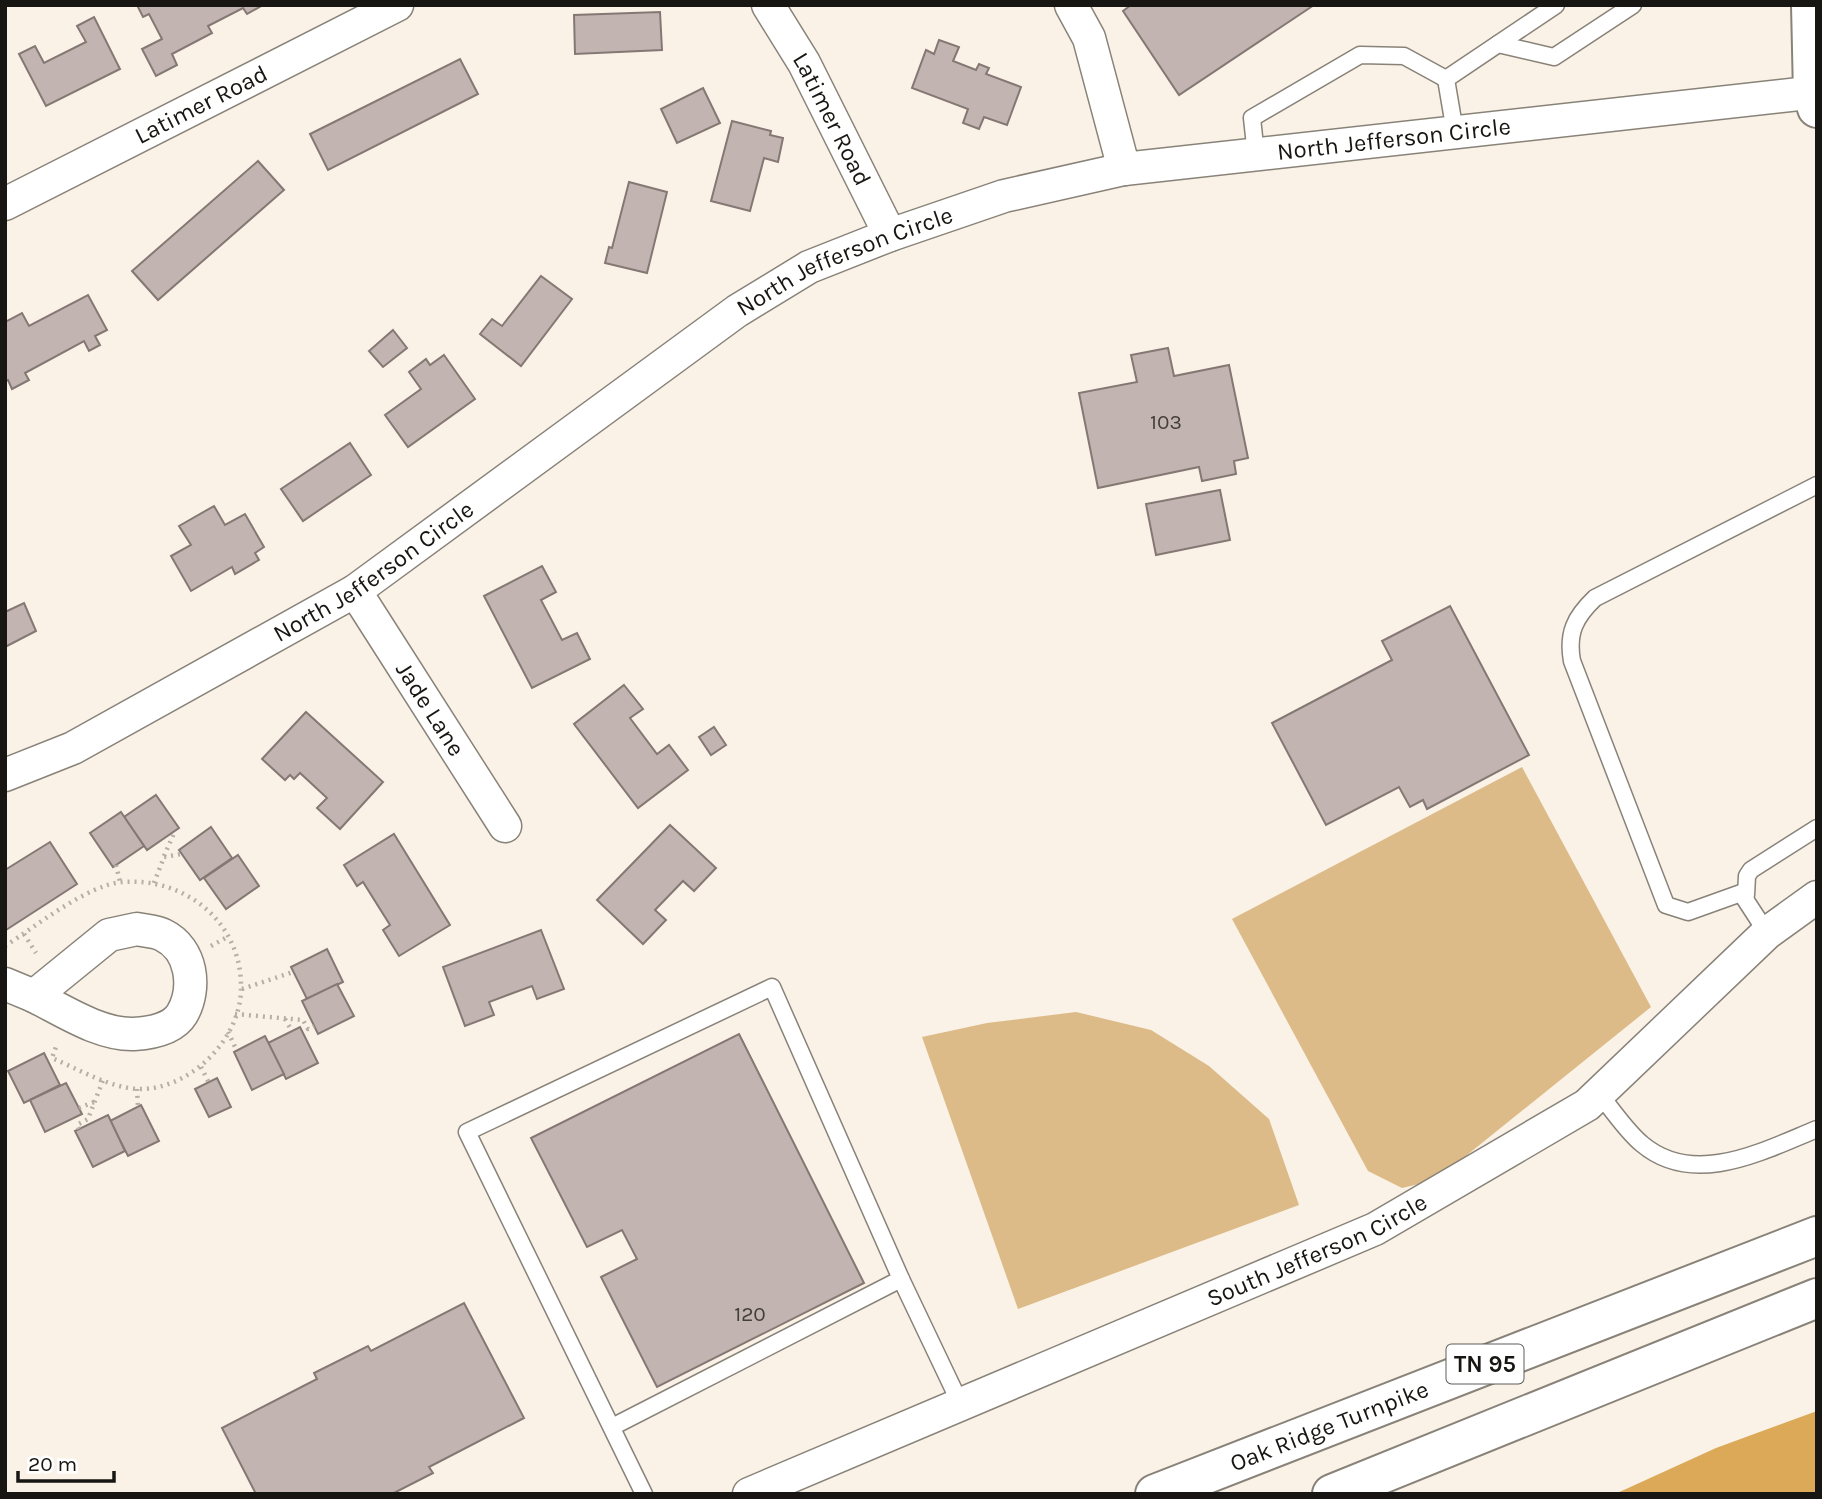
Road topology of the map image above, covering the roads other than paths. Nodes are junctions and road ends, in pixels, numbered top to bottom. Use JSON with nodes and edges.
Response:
{"nodes":[{"id":1,"x":397,"y":5,"type":"edge"},
{"id":2,"x":768,"y":5,"type":"edge"},
{"id":3,"x":1071,"y":5,"type":"edge"},
{"id":4,"x":1556,"y":5,"type":"edge"},
{"id":5,"x":1633,"y":5,"type":"edge"},
{"id":6,"x":1811,"y":5,"type":"edge"},
{"id":7,"x":1498,"y":44,"type":"junction"},
{"id":8,"x":1446,"y":79,"type":"junction"},
{"id":9,"x":1816,"y":98,"type":"edge"},
{"id":10,"x":1455,"y":132,"type":"junction"},
{"id":11,"x":1256,"y":155,"type":"junction"},
{"id":12,"x":1124,"y":169,"type":"junction"},
{"id":13,"x":5,"y":204,"type":"edge"},
{"id":14,"x":890,"y":235,"type":"junction"},
{"id":15,"x":1817,"y":485,"type":"edge"},
{"id":16,"x":355,"y":591,"type":"junction"},
{"id":17,"x":5,"y":775,"type":"edge"},
{"id":18,"x":505,"y":826,"type":"dead end"},
{"id":19,"x":1817,"y":828,"type":"edge"},
{"id":20,"x":1746,"y":895,"type":"junction"},
{"id":21,"x":1817,"y":897,"type":"edge"},
{"id":22,"x":1767,"y":933,"type":"junction"},
{"id":23,"x":5,"y":984,"type":"edge"},
{"id":24,"x":34,"y":996,"type":"junction"},
{"id":25,"x":1599,"y":1094,"type":"junction"},
{"id":26,"x":1817,"y":1129,"type":"edge"},
{"id":27,"x":1817,"y":1236,"type":"edge"},
{"id":28,"x":901,"y":1279,"type":"junction"},
{"id":29,"x":1817,"y":1298,"type":"edge"},
{"id":30,"x":960,"y":1403,"type":"junction"},
{"id":31,"x":612,"y":1427,"type":"junction"},
{"id":32,"x":644,"y":1494,"type":"edge"},
{"id":33,"x":749,"y":1494,"type":"edge"},
{"id":34,"x":1155,"y":1494,"type":"edge"},
{"id":35,"x":1332,"y":1494,"type":"edge"}],
"edges":[{"from":1,"to":13,"type":"street","name":"Latimer Road"},
{"from":2,"to":14,"type":"street","name":"Latimer Road"},
{"from":3,"to":12,"type":"street"},
{"from":4,"to":7,"type":"lane"},
{"from":5,"to":7,"type":"lane"},
{"from":6,"to":9,"type":"main road"},
{"from":7,"to":8,"type":"lane"},
{"from":8,"to":10,"type":"lane"},
{"from":8,"to":11,"type":"lane"},
{"from":9,"to":10,"type":"street","name":"North Jefferson Circle"},
{"from":10,"to":11,"type":"street","name":"North Jefferson Circle"},
{"from":11,"to":12,"type":"street","name":"North Jefferson Circle"},
{"from":12,"to":14,"type":"street","name":"North Jefferson Circle"},
{"from":14,"to":16,"type":"street","name":"North Jefferson Circle"},
{"from":15,"to":20,"type":"lane"},
{"from":16,"to":17,"type":"street","name":"North Jefferson Circle"},
{"from":16,"to":18,"type":"street","name":"Jade Lane"},
{"from":19,"to":20,"type":"lane"},
{"from":20,"to":22,"type":"lane"},
{"from":21,"to":22,"type":"street","name":"South Jefferson Circle"},
{"from":22,"to":25,"type":"street","name":"South Jefferson Circle"},
{"from":23,"to":24,"type":"street"},
{"from":24,"to":24,"type":"street"},
{"from":25,"to":26,"type":"lane"},
{"from":25,"to":30,"type":"street","name":"South Jefferson Circle"},
{"from":27,"to":34,"type":"main road","name":"Oak Ridge Turnpike","number":"TN 95"},
{"from":28,"to":30,"type":"lane"},
{"from":28,"to":31,"type":"lane"},
{"from":28,"to":31,"type":"lane"},
{"from":29,"to":35,"type":"main road","number":"TN 95"},
{"from":30,"to":33,"type":"street","name":"South Jefferson Circle"},
{"from":31,"to":32,"type":"lane"}]}
